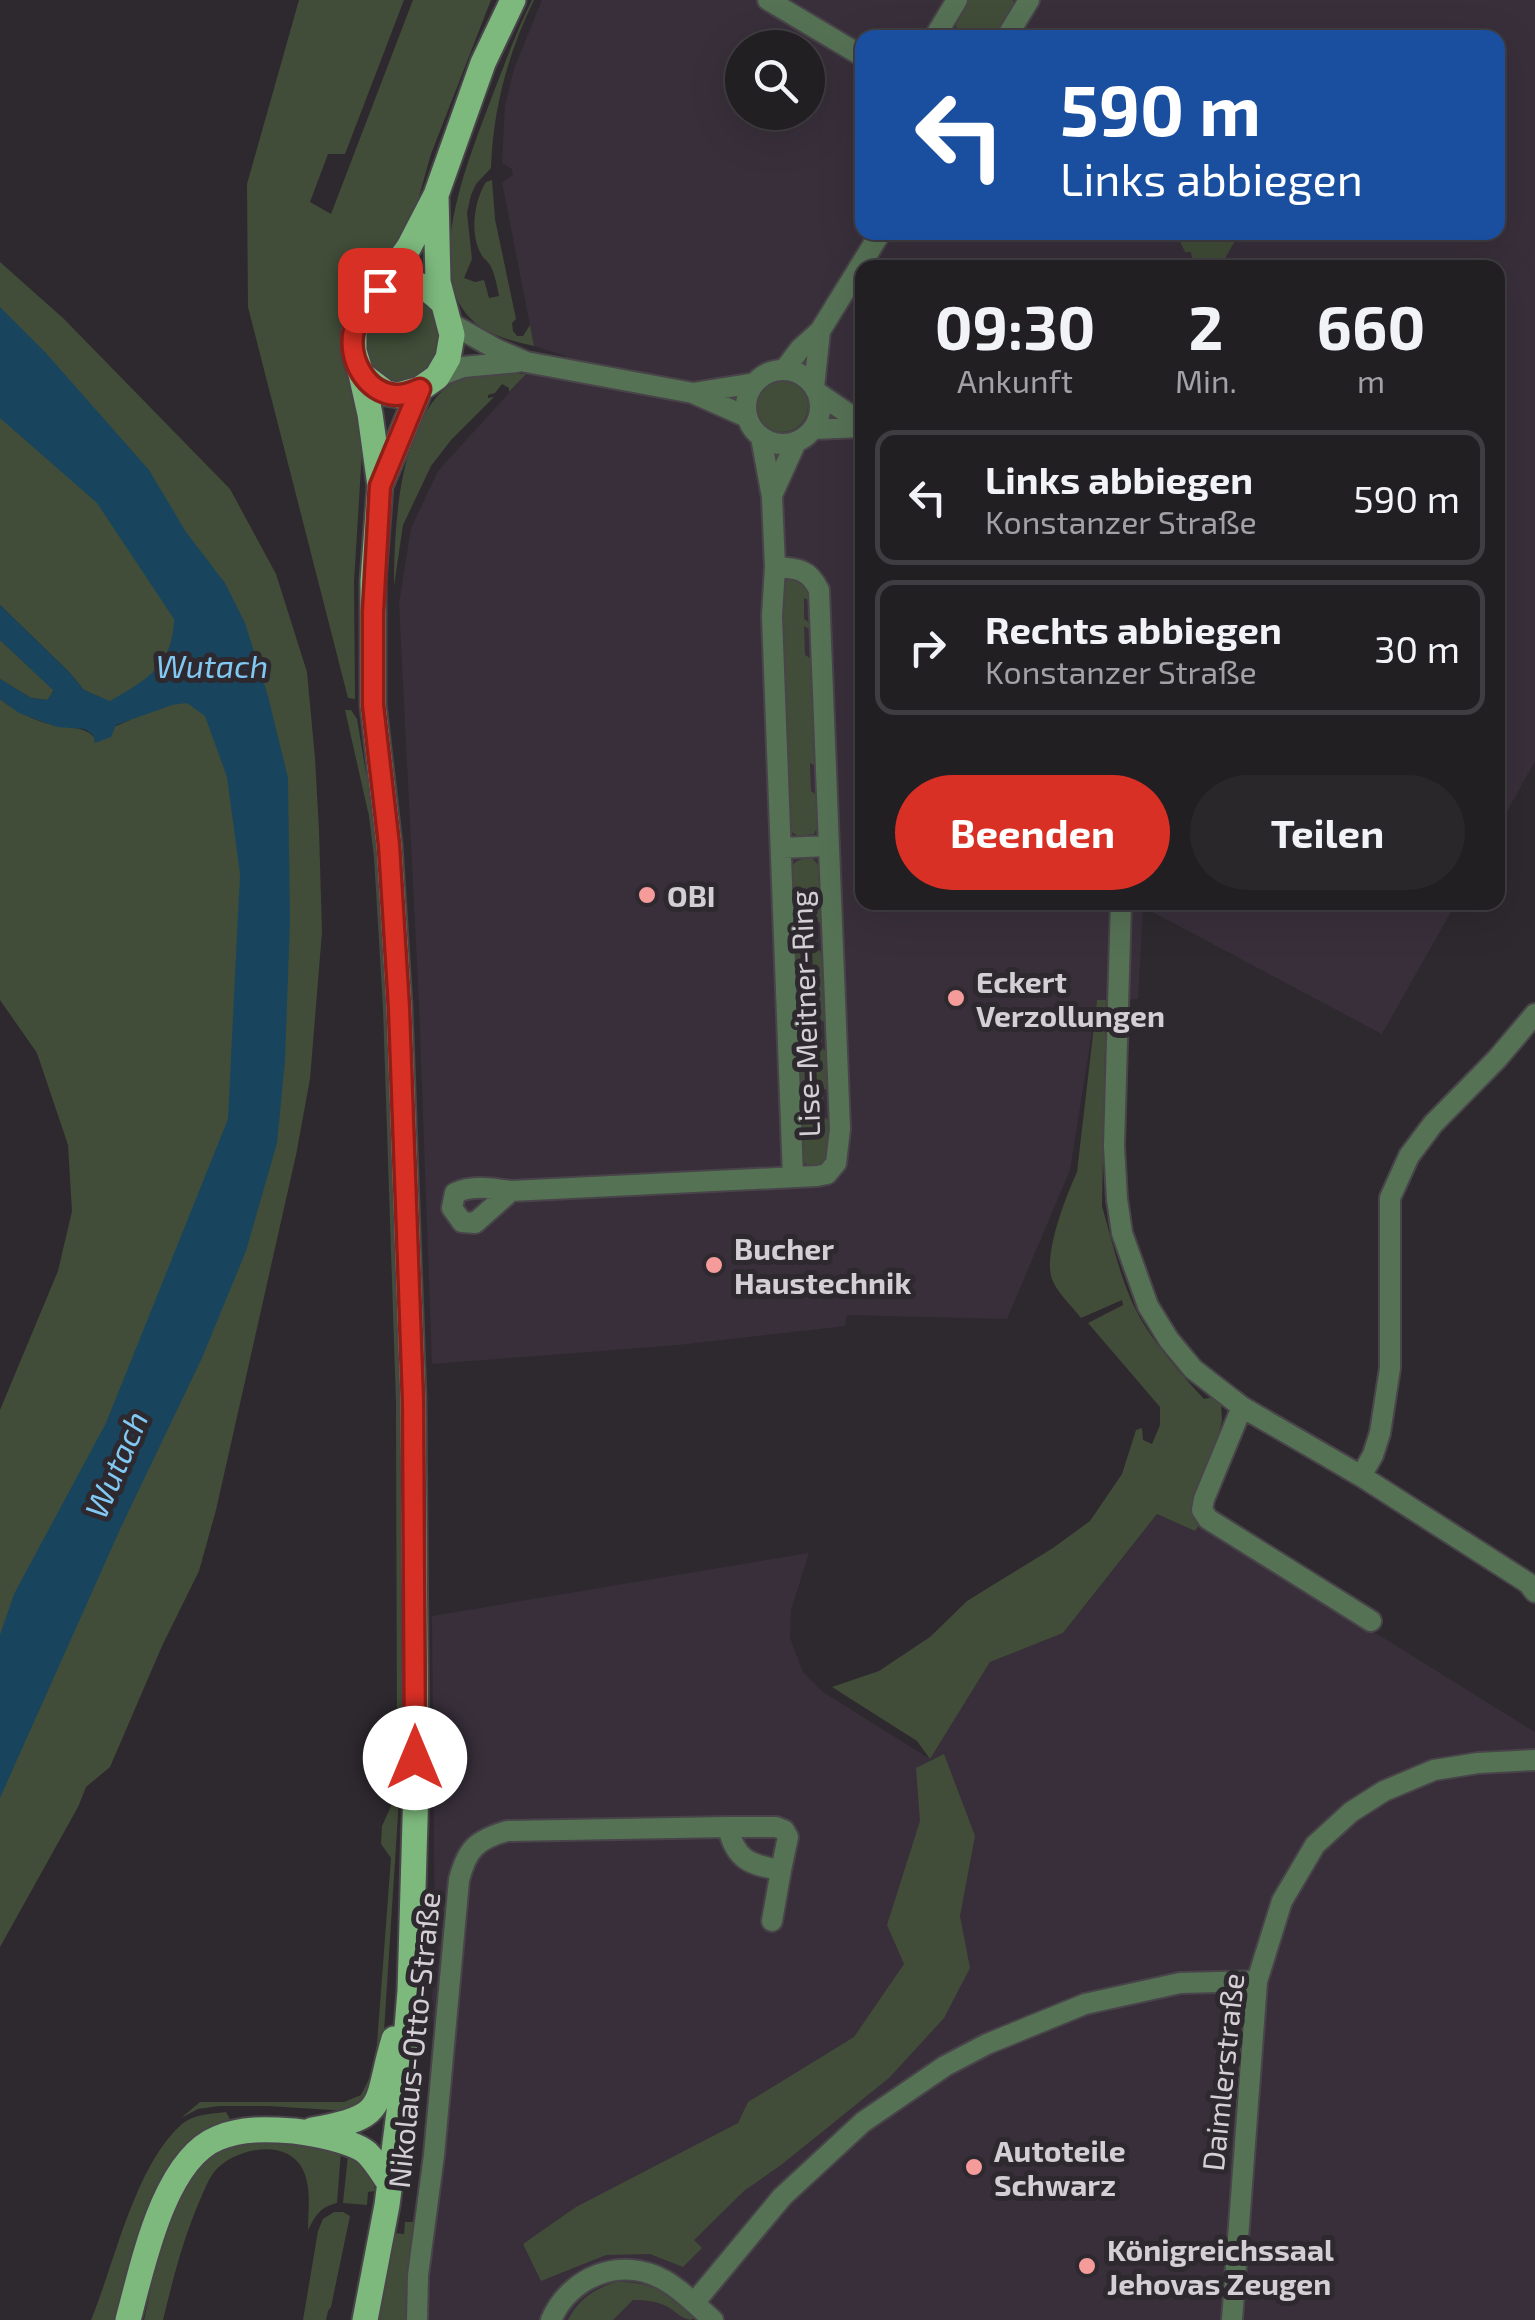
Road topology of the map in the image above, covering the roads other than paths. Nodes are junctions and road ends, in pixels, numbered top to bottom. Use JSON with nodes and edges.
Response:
{"nodes":[{"id":1,"x":512,"y":0,"type":"edge"},
{"id":2,"x":768,"y":0,"type":"edge"},
{"id":3,"x":956,"y":0,"type":"edge"},
{"id":4,"x":1029,"y":0,"type":"edge"},
{"id":5,"x":939,"y":30,"type":"edge"},
{"id":6,"x":1011,"y":30,"type":"edge"},
{"id":7,"x":855,"y":52,"type":"edge"},
{"id":8,"x":436,"y":196,"type":"junction"},
{"id":9,"x":855,"y":275,"type":"edge"},
{"id":10,"x":380,"y":290,"type":"junction"},
{"id":11,"x":446,"y":313,"type":"junction"},
{"id":12,"x":820,"y":332,"type":"junction"},
{"id":13,"x":526,"y":362,"type":"junction"},
{"id":14,"x":784,"y":370,"type":"junction"},
{"id":15,"x":362,"y":374,"type":"junction"},
{"id":16,"x":428,"y":383,"type":"junction"},
{"id":17,"x":755,"y":384,"type":"junction"},
{"id":18,"x":816,"y":390,"type":"junction"},
{"id":19,"x":692,"y":393,"type":"junction"},
{"id":20,"x":748,"y":417,"type":"junction"},
{"id":21,"x":855,"y":420,"type":"edge"},
{"id":22,"x":855,"y":425,"type":"edge"},
{"id":23,"x":813,"y":428,"type":"junction"},
{"id":24,"x":761,"y":437,"type":"junction"},
{"id":25,"x":796,"y":442,"type":"junction"},
{"id":26,"x":380,"y":486,"type":"junction"},
{"id":27,"x":772,"y":496,"type":"junction"},
{"id":28,"x":775,"y":567,"type":"junction"},
{"id":29,"x":828,"y":846,"type":"junction"},
{"id":30,"x":781,"y":848,"type":"junction"},
{"id":31,"x":1121,"y":910,"type":"edge"},
{"id":32,"x":1535,"y":1014,"type":"edge"},
{"id":33,"x":793,"y":1177,"type":"junction"},
{"id":34,"x":511,"y":1191,"type":"dead end"},
{"id":35,"x":1242,"y":1407,"type":"junction"},
{"id":36,"x":1361,"y":1476,"type":"junction"},
{"id":37,"x":1535,"y":1592,"type":"edge"},
{"id":38,"x":1371,"y":1622,"type":"dead end"},
{"id":39,"x":1535,"y":1760,"type":"edge"},
{"id":40,"x":728,"y":1827,"type":"junction"},
{"id":41,"x":781,"y":1870,"type":"junction"},
{"id":42,"x":772,"y":1921,"type":"dead end"},
{"id":43,"x":1257,"y":1981,"type":"junction"},
{"id":44,"x":410,"y":1991,"type":"junction"},
{"id":45,"x":301,"y":2132,"type":"junction"},
{"id":46,"x":387,"y":2206,"type":"junction"},
{"id":47,"x":694,"y":2303,"type":"junction"},
{"id":48,"x":128,"y":2320,"type":"edge"},
{"id":49,"x":364,"y":2320,"type":"edge"},
{"id":50,"x":417,"y":2320,"type":"edge"},
{"id":51,"x":551,"y":2320,"type":"edge"},
{"id":52,"x":713,"y":2320,"type":"edge"},
{"id":53,"x":1232,"y":2320,"type":"edge"}],
"edges":[{"from":1,"to":8,"type":"main road"},
{"from":2,"to":7,"type":"street"},
{"from":3,"to":5,"type":"street"},
{"from":4,"to":6,"type":"street"},
{"from":8,"to":10,"type":"main road"},
{"from":8,"to":11,"type":"main road"},
{"from":9,"to":12,"type":"street"},
{"from":10,"to":11,"type":"main road"},
{"from":10,"to":15,"type":"main road"},
{"from":11,"to":13,"type":"street"},
{"from":11,"to":16,"type":"main road"},
{"from":12,"to":14,"type":"street"},
{"from":12,"to":18,"type":"street"},
{"from":13,"to":16,"type":"street"},
{"from":13,"to":19,"type":"street"},
{"from":14,"to":17,"type":"street"},
{"from":14,"to":18,"type":"street"},
{"from":15,"to":16,"type":"main road"},
{"from":15,"to":26,"type":"main road"},
{"from":16,"to":26,"type":"main road"},
{"from":17,"to":19,"type":"street"},
{"from":17,"to":20,"type":"street"},
{"from":18,"to":21,"type":"street"},
{"from":18,"to":23,"type":"street"},
{"from":19,"to":20,"type":"street"},
{"from":20,"to":24,"type":"street"},
{"from":22,"to":23,"type":"street"},
{"from":23,"to":25,"type":"street"},
{"from":24,"to":25,"type":"street"},
{"from":24,"to":27,"type":"street","name":"Lise-Meitner-Ring"},
{"from":25,"to":27,"type":"street","name":"Lise-Meitner-Ring"},
{"from":26,"to":44,"type":"main road"},
{"from":27,"to":28,"type":"street","name":"Lise-Meitner-Ring"},
{"from":28,"to":29,"type":"street","name":"Lise-Meitner-Ring"},
{"from":28,"to":30,"type":"street","name":"Lise-Meitner-Ring"},
{"from":29,"to":30,"type":"street","name":"Lise-Meitner-Ring"},
{"from":29,"to":33,"type":"street","name":"Lise-Meitner-Ring"},
{"from":30,"to":33,"type":"street","name":"Lise-Meitner-Ring"},
{"from":31,"to":35,"type":"street"},
{"from":32,"to":36,"type":"street"},
{"from":33,"to":34,"type":"street"},
{"from":35,"to":36,"type":"street"},
{"from":35,"to":38,"type":"street"},
{"from":36,"to":37,"type":"street"},
{"from":39,"to":43,"type":"street","name":"Daimlerstraße"},
{"from":40,"to":41,"type":"street"},
{"from":40,"to":41,"type":"street","name":"Nikolaus-Otto-Straße"},
{"from":40,"to":50,"type":"street","name":"Nikolaus-Otto-Straße"},
{"from":41,"to":42,"type":"street","name":"Nikolaus-Otto-Straße"},
{"from":43,"to":47,"type":"street"},
{"from":43,"to":53,"type":"street","name":"Daimlerstraße"},
{"from":44,"to":45,"type":"main road"},
{"from":44,"to":46,"type":"main road"},
{"from":45,"to":46,"type":"main road"},
{"from":45,"to":48,"type":"main road"},
{"from":46,"to":49,"type":"main road"},
{"from":47,"to":51,"type":"street"},
{"from":47,"to":52,"type":"street"}]}
